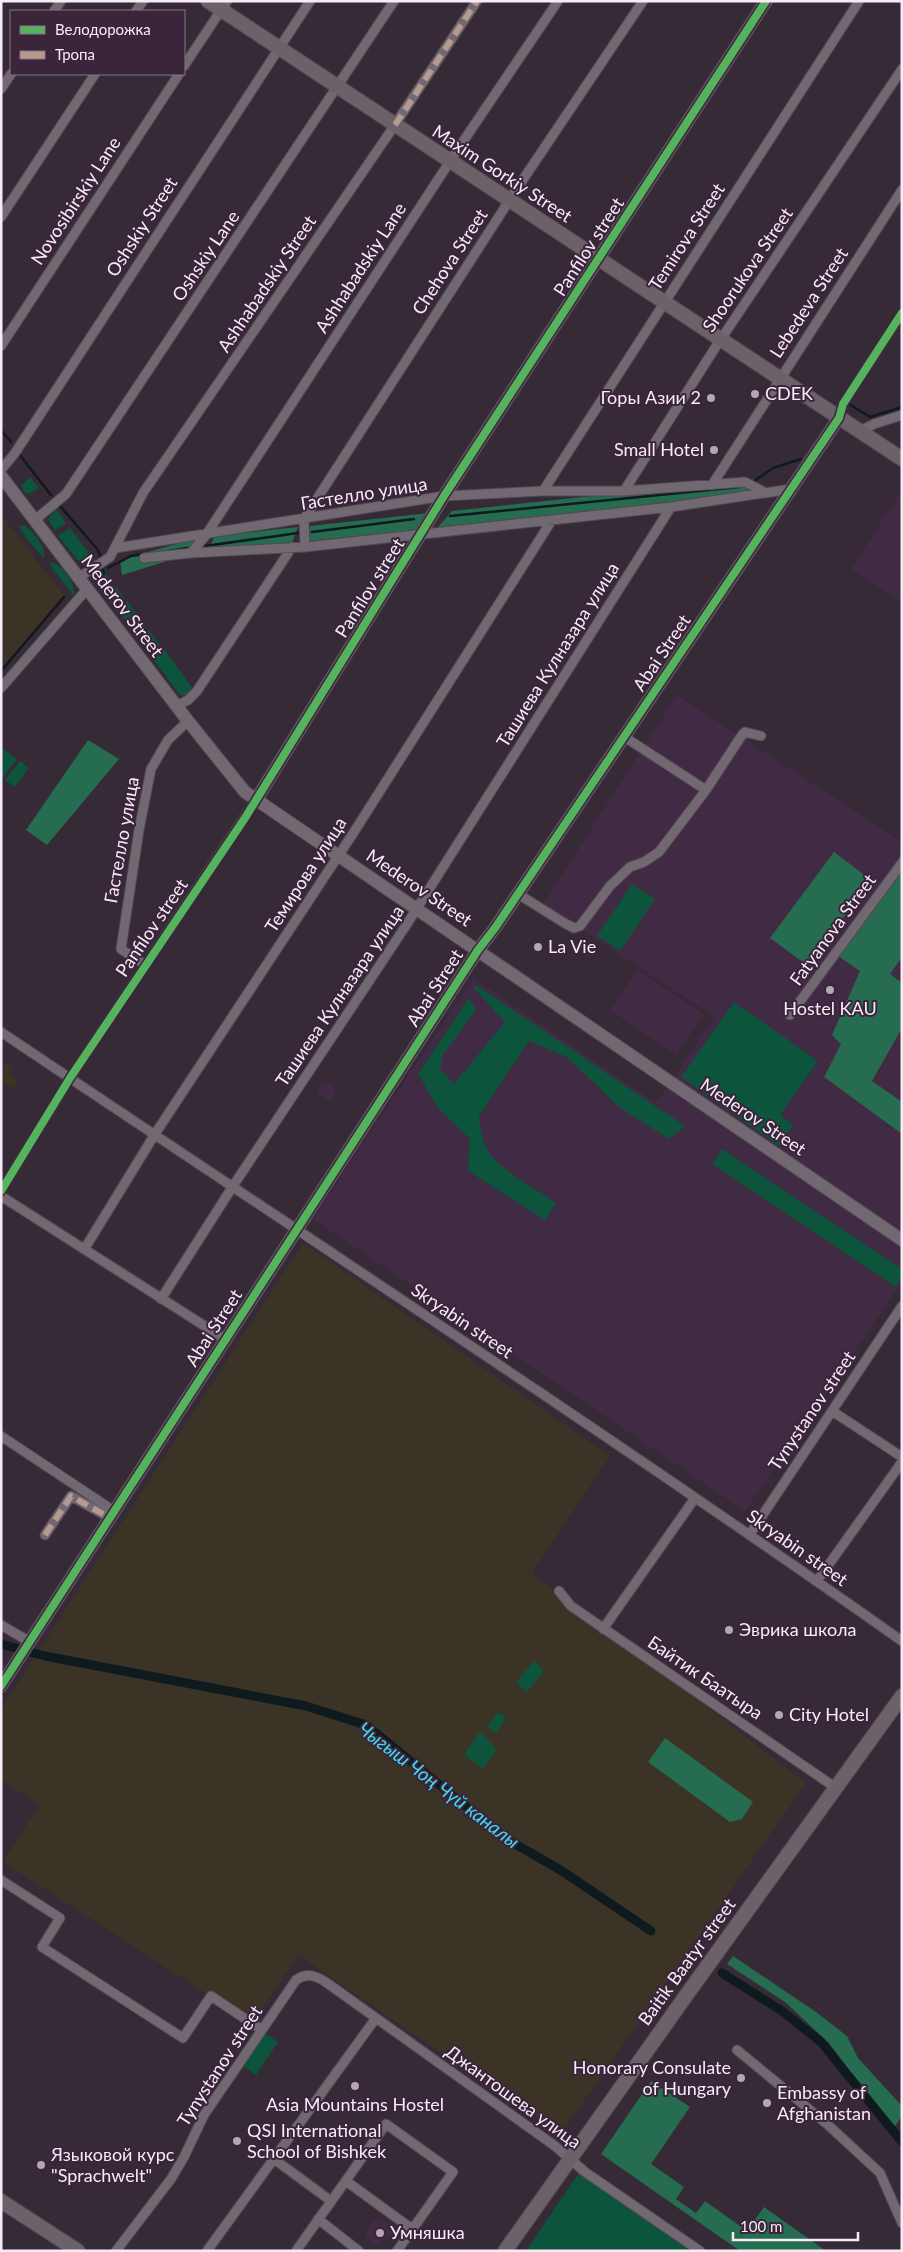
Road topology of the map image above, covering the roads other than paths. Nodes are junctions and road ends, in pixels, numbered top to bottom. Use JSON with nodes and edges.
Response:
{"nodes":[{"id":1,"x":208,"y":1,"type":"edge"},
{"id":2,"x":310,"y":1,"type":"edge"},
{"id":3,"x":394,"y":1,"type":"edge"},
{"id":4,"x":477,"y":1,"type":"edge"},
{"id":5,"x":558,"y":1,"type":"edge"},
{"id":6,"x":643,"y":1,"type":"edge"},
{"id":7,"x":766,"y":1,"type":"edge"},
{"id":8,"x":859,"y":1,"type":"edge"},
{"id":9,"x":224,"y":5,"type":"edge"},
{"id":10,"x":278,"y":48,"type":"junction"},
{"id":11,"x":185,"y":64,"type":"edge"},
{"id":12,"x":902,"y":69,"type":"edge"},
{"id":13,"x":11,"y":75,"type":"edge"},
{"id":14,"x":94,"y":75,"type":"edge"},
{"id":15,"x":178,"y":75,"type":"edge"},
{"id":16,"x":338,"y":87,"type":"junction"},
{"id":17,"x":1,"y":89,"type":"edge"},
{"id":18,"x":395,"y":125,"type":"junction"},
{"id":19,"x":450,"y":162,"type":"junction"},
{"id":20,"x":902,"y":190,"type":"edge"},
{"id":21,"x":510,"y":201,"type":"junction"},
{"id":22,"x":1,"y":217,"type":"edge"},
{"id":23,"x":599,"y":260,"type":"junction"},
{"id":24,"x":664,"y":302,"type":"junction"},
{"id":25,"x":902,"y":313,"type":"edge"},
{"id":26,"x":721,"y":340,"type":"junction"},
{"id":27,"x":1,"y":346,"type":"edge"},
{"id":28,"x":780,"y":379,"type":"junction"},
{"id":29,"x":902,"y":415,"type":"edge"},
{"id":30,"x":839,"y":418,"type":"junction"},
{"id":31,"x":860,"y":431,"type":"junction"},
{"id":32,"x":902,"y":459,"type":"edge"},
{"id":33,"x":1,"y":470,"type":"edge"},
{"id":34,"x":1,"y":476,"type":"edge"},
{"id":35,"x":712,"y":485,"type":"junction"},
{"id":36,"x":791,"y":489,"type":"junction"},
{"id":37,"x":544,"y":491,"type":"junction"},
{"id":38,"x":624,"y":491,"type":"junction"},
{"id":39,"x":766,"y":493,"type":"junction"},
{"id":40,"x":444,"y":496,"type":"junction"},
{"id":41,"x":671,"y":507,"type":"junction"},
{"id":42,"x":304,"y":518,"type":"junction"},
{"id":43,"x":34,"y":520,"type":"junction"},
{"id":44,"x":552,"y":520,"type":"junction"},
{"id":45,"x":422,"y":534,"type":"junction"},
{"id":46,"x":206,"y":535,"type":"junction"},
{"id":47,"x":292,"y":547,"type":"junction"},
{"id":48,"x":116,"y":548,"type":"junction"},
{"id":49,"x":305,"y":548,"type":"junction"},
{"id":50,"x":191,"y":553,"type":"junction"},
{"id":51,"x":144,"y":558,"type":"dead end"},
{"id":52,"x":78,"y":578,"type":"junction"},
{"id":53,"x":87,"y":589,"type":"junction"},
{"id":54,"x":1,"y":688,"type":"edge"},
{"id":55,"x":177,"y":706,"type":"junction"},
{"id":56,"x":188,"y":721,"type":"junction"},
{"id":57,"x":623,"y":736,"type":"junction"},
{"id":58,"x":761,"y":736,"type":"dead end"},
{"id":59,"x":706,"y":790,"type":"junction"},
{"id":60,"x":256,"y":800,"type":"junction"},
{"id":61,"x":338,"y":856,"type":"junction"},
{"id":62,"x":902,"y":863,"type":"edge"},
{"id":63,"x":518,"y":894,"type":"junction"},
{"id":64,"x":418,"y":908,"type":"junction"},
{"id":65,"x":478,"y":950,"type":"junction"},
{"id":66,"x":144,"y":965,"type":"junction"},
{"id":67,"x":790,"y":1015,"type":"dead end"},
{"id":68,"x":1,"y":1032,"type":"edge"},
{"id":69,"x":70,"y":1078,"type":"junction"},
{"id":70,"x":155,"y":1134,"type":"junction"},
{"id":71,"x":233,"y":1186,"type":"junction"},
{"id":72,"x":1,"y":1192,"type":"edge"},
{"id":73,"x":1,"y":1196,"type":"edge"},
{"id":74,"x":297,"y":1228,"type":"junction"},
{"id":75,"x":902,"y":1240,"type":"edge"},
{"id":76,"x":85,"y":1248,"type":"junction"},
{"id":77,"x":161,"y":1299,"type":"junction"},
{"id":78,"x":902,"y":1306,"type":"edge"},
{"id":79,"x":225,"y":1339,"type":"junction"},
{"id":80,"x":832,"y":1410,"type":"junction"},
{"id":81,"x":1,"y":1436,"type":"edge"},
{"id":82,"x":902,"y":1458,"type":"edge"},
{"id":83,"x":902,"y":1462,"type":"edge"},
{"id":84,"x":695,"y":1498,"type":"junction"},
{"id":85,"x":112,"y":1515,"type":"junction"},
{"id":86,"x":750,"y":1534,"type":"junction"},
{"id":87,"x":45,"y":1535,"type":"dead end"},
{"id":88,"x":817,"y":1582,"type":"junction"},
{"id":89,"x":559,"y":1591,"type":"dead end"},
{"id":90,"x":1,"y":1625,"type":"edge"},
{"id":91,"x":603,"y":1628,"type":"junction"},
{"id":92,"x":902,"y":1641,"type":"edge"},
{"id":93,"x":25,"y":1649,"type":"junction"},
{"id":94,"x":1,"y":1686,"type":"edge"},
{"id":95,"x":902,"y":1696,"type":"edge"},
{"id":96,"x":836,"y":1788,"type":"junction"},
{"id":97,"x":1,"y":1880,"type":"edge"},
{"id":98,"x":304,"y":1975,"type":"joint"},
{"id":99,"x":376,"y":2018,"type":"junction"},
{"id":100,"x":262,"y":2030,"type":"junction"},
{"id":101,"x":738,"y":2050,"type":"dead end"},
{"id":102,"x":274,"y":2159,"type":"junction"},
{"id":103,"x":570,"y":2159,"type":"junction"},
{"id":104,"x":346,"y":2181,"type":"junction"},
{"id":105,"x":1,"y":2201,"type":"edge"},
{"id":106,"x":331,"y":2201,"type":"junction"},
{"id":107,"x":318,"y":2219,"type":"junction"},
{"id":108,"x":902,"y":2223,"type":"edge"},
{"id":109,"x":412,"y":2229,"type":"junction"},
{"id":110,"x":399,"y":2250,"type":"edge"},
{"id":111,"x":78,"y":2251,"type":"edge"},
{"id":112,"x":116,"y":2251,"type":"edge"},
{"id":113,"x":207,"y":2251,"type":"edge"},
{"id":114,"x":296,"y":2251,"type":"edge"},
{"id":115,"x":359,"y":2251,"type":"edge"},
{"id":116,"x":505,"y":2251,"type":"edge"},
{"id":117,"x":700,"y":2251,"type":"edge"}],
"edges":[{"from":1,"to":9,"type":"main road","name":"Maxim Gorkiy Street"},
{"from":2,"to":10,"type":"street","name":"Oshskiy Street"},
{"from":3,"to":16,"type":"street","name":"Oshskiy Lane"},
{"from":4,"to":18,"type":"street","name":"Ashhabadskiy Street"},
{"from":5,"to":19,"type":"street","name":"Ashhabadskiy Lane"},
{"from":6,"to":21,"type":"street","name":"Chehova Street"},
{"from":7,"to":23,"type":"street","name":"Panfilov street"},
{"from":8,"to":24,"type":"street","name":"Temirova Street"},
{"from":9,"to":10,"type":"main road","name":"Maxim Gorkiy Street"},
{"from":9,"to":11,"type":"street"},
{"from":10,"to":16,"type":"main road","name":"Maxim Gorkiy Street"},
{"from":10,"to":33,"type":"street","name":"Oshskiy Street"},
{"from":12,"to":26,"type":"street","name":"Shoorukova Street"},
{"from":13,"to":17,"type":"street"},
{"from":14,"to":22,"type":"street"},
{"from":15,"to":27,"type":"street","name":"Novosibirskiy Lane"},
{"from":16,"to":18,"type":"main road","name":"Maxim Gorkiy Street"},
{"from":16,"to":43,"type":"street","name":"Oshskiy Lane"},
{"from":18,"to":19,"type":"main road","name":"Maxim Gorkiy Street"},
{"from":18,"to":48,"type":"street","name":"Ashhabadskiy Street"},
{"from":19,"to":21,"type":"main road","name":"Maxim Gorkiy Street"},
{"from":19,"to":46,"type":"street","name":"Ashhabadskiy Lane"},
{"from":20,"to":28,"type":"street","name":"Lebedeva Street"},
{"from":21,"to":23,"type":"main road","name":"Maxim Gorkiy Street"},
{"from":21,"to":42,"type":"street","name":"Chehova Street"},
{"from":23,"to":24,"type":"main road","name":"Maxim Gorkiy Street"},
{"from":23,"to":40,"type":"street","name":"Panfilov street"},
{"from":24,"to":26,"type":"main road","name":"Maxim Gorkiy Street"},
{"from":24,"to":37,"type":"street","name":"Temirova Street"},
{"from":25,"to":30,"type":"street","name":"Abai Street"},
{"from":26,"to":28,"type":"main road","name":"Maxim Gorkiy Street"},
{"from":26,"to":38,"type":"street","name":"Shoorukova Street"},
{"from":28,"to":30,"type":"main road","name":"Maxim Gorkiy Street"},
{"from":28,"to":35,"type":"street","name":"Lebedeva Street"},
{"from":29,"to":31,"type":"street"},
{"from":30,"to":31,"type":"main road","name":"Maxim Gorkiy Street"},
{"from":30,"to":36,"type":"street","name":"Abai Street"},
{"from":31,"to":32,"type":"main road","name":"Maxim Gorkiy Street"},
{"from":34,"to":43,"type":"street","name":"Mederov Street"},
{"from":35,"to":38,"type":"street","name":"Гастелло улица"},
{"from":35,"to":39,"type":"street","name":"Гастелло улица"},
{"from":36,"to":39,"type":"street"},
{"from":36,"to":57,"type":"street","name":"Abai Street"},
{"from":37,"to":38,"type":"street","name":"Гастелло улица"},
{"from":37,"to":40,"type":"street","name":"Гастелло улица"},
{"from":39,"to":41,"type":"street"},
{"from":40,"to":42,"type":"street","name":"Гастелло улица"},
{"from":40,"to":45,"type":"street","name":"Panfilov street"},
{"from":41,"to":44,"type":"street"},
{"from":41,"to":64,"type":"street","name":"Ташиева Кулназара улица"},
{"from":42,"to":46,"type":"street","name":"Гастелло улица"},
{"from":42,"to":49,"type":"street"},
{"from":43,"to":52,"type":"street","name":"Mederov Street"},
{"from":44,"to":45,"type":"street"},
{"from":44,"to":61,"type":"street","name":"Темирова улица"},
{"from":45,"to":49,"type":"street"},
{"from":45,"to":60,"type":"street","name":"Panfilov street"},
{"from":46,"to":48,"type":"street","name":"Гастелло улица"},
{"from":46,"to":50,"type":"street","name":"Ashhabadskiy Lane"},
{"from":47,"to":49,"type":"street"},
{"from":47,"to":50,"type":"street"},
{"from":47,"to":55,"type":"street"},
{"from":48,"to":52,"type":"street","name":"Ashhabadskiy Street"},
{"from":50,"to":51,"type":"street"},
{"from":52,"to":53,"type":"street","name":"Mederov Street"},
{"from":53,"to":54,"type":"street"},
{"from":53,"to":55,"type":"street","name":"Mederov Street"},
{"from":55,"to":56,"type":"street","name":"Mederov Street"},
{"from":56,"to":60,"type":"street","name":"Mederov Street"},
{"from":56,"to":66,"type":"street","name":"Гастелло улица"},
{"from":57,"to":59,"type":"street"},
{"from":57,"to":63,"type":"street","name":"Abai Street"},
{"from":58,"to":59,"type":"street"},
{"from":59,"to":63,"type":"street"},
{"from":60,"to":61,"type":"street","name":"Mederov Street"},
{"from":60,"to":66,"type":"street","name":"Panfilov street"},
{"from":61,"to":64,"type":"street","name":"Mederov Street"},
{"from":61,"to":70,"type":"street","name":"Темирова улица"},
{"from":62,"to":67,"type":"street","name":"Fatyanova Street"},
{"from":63,"to":65,"type":"street","name":"Abai Street"},
{"from":64,"to":65,"type":"street","name":"Mederov Street"},
{"from":64,"to":71,"type":"street","name":"Ташиева Кулназара улица"},
{"from":65,"to":74,"type":"street","name":"Abai Street"},
{"from":65,"to":75,"type":"street","name":"Mederov Street"},
{"from":66,"to":69,"type":"street","name":"Panfilov street"},
{"from":68,"to":69,"type":"street","name":"Skryabin street"},
{"from":69,"to":70,"type":"street","name":"Skryabin street"},
{"from":69,"to":72,"type":"street","name":"Panfilov street"},
{"from":70,"to":71,"type":"street","name":"Skryabin street"},
{"from":70,"to":76,"type":"street","name":"Темирова улица"},
{"from":71,"to":74,"type":"street","name":"Skryabin street"},
{"from":71,"to":77,"type":"street","name":"Ташиева Кулназара улица"},
{"from":73,"to":76,"type":"street"},
{"from":74,"to":79,"type":"street","name":"Abai Street"},
{"from":74,"to":84,"type":"street","name":"Skryabin street"},
{"from":76,"to":77,"type":"street"},
{"from":77,"to":79,"type":"street"},
{"from":78,"to":80,"type":"street","name":"Tynystanov street"},
{"from":79,"to":85,"type":"street","name":"Abai Street"},
{"from":80,"to":82,"type":"street"},
{"from":80,"to":86,"type":"street","name":"Tynystanov street"},
{"from":81,"to":85,"type":"street"},
{"from":83,"to":88,"type":"street"},
{"from":84,"to":86,"type":"street","name":"Skryabin street"},
{"from":84,"to":91,"type":"street"},
{"from":85,"to":87,"type":"street"},
{"from":85,"to":93,"type":"street","name":"Abai Street"},
{"from":86,"to":88,"type":"street","name":"Skryabin street"},
{"from":88,"to":92,"type":"street","name":"Skryabin street"},
{"from":89,"to":91,"type":"street","name":"Байтик Баатыра"},
{"from":90,"to":93,"type":"street"},
{"from":91,"to":96,"type":"street","name":"Байтик Баатыра"},
{"from":93,"to":94,"type":"street","name":"Abai Street"},
{"from":95,"to":96,"type":"main road","name":"Baitik Baatyr street"},
{"from":96,"to":103,"type":"main road","name":"Baitik Baatyr street"},
{"from":97,"to":100,"type":"street"},
{"from":98,"to":99,"type":"street","name":"Джантошева улица"},
{"from":98,"to":100,"type":"street","name":"Tynystanov street"},
{"from":99,"to":102,"type":"street"},
{"from":99,"to":103,"type":"street","name":"Джантошева улица"},
{"from":100,"to":112,"type":"street","name":"Tynystanov street"},
{"from":101,"to":108,"type":"street"},
{"from":102,"to":106,"type":"street"},
{"from":102,"to":113,"type":"street"},
{"from":103,"to":116,"type":"main road","name":"Baitik Baatyr street"},
{"from":103,"to":117,"type":"street","name":"Джантошева улица"},
{"from":104,"to":106,"type":"street"},
{"from":104,"to":109,"type":"street"},
{"from":104,"to":109,"type":"street"},
{"from":105,"to":111,"type":"main road"},
{"from":106,"to":107,"type":"street"},
{"from":107,"to":114,"type":"street"},
{"from":107,"to":115,"type":"street"},
{"from":109,"to":110,"type":"street"}]}
